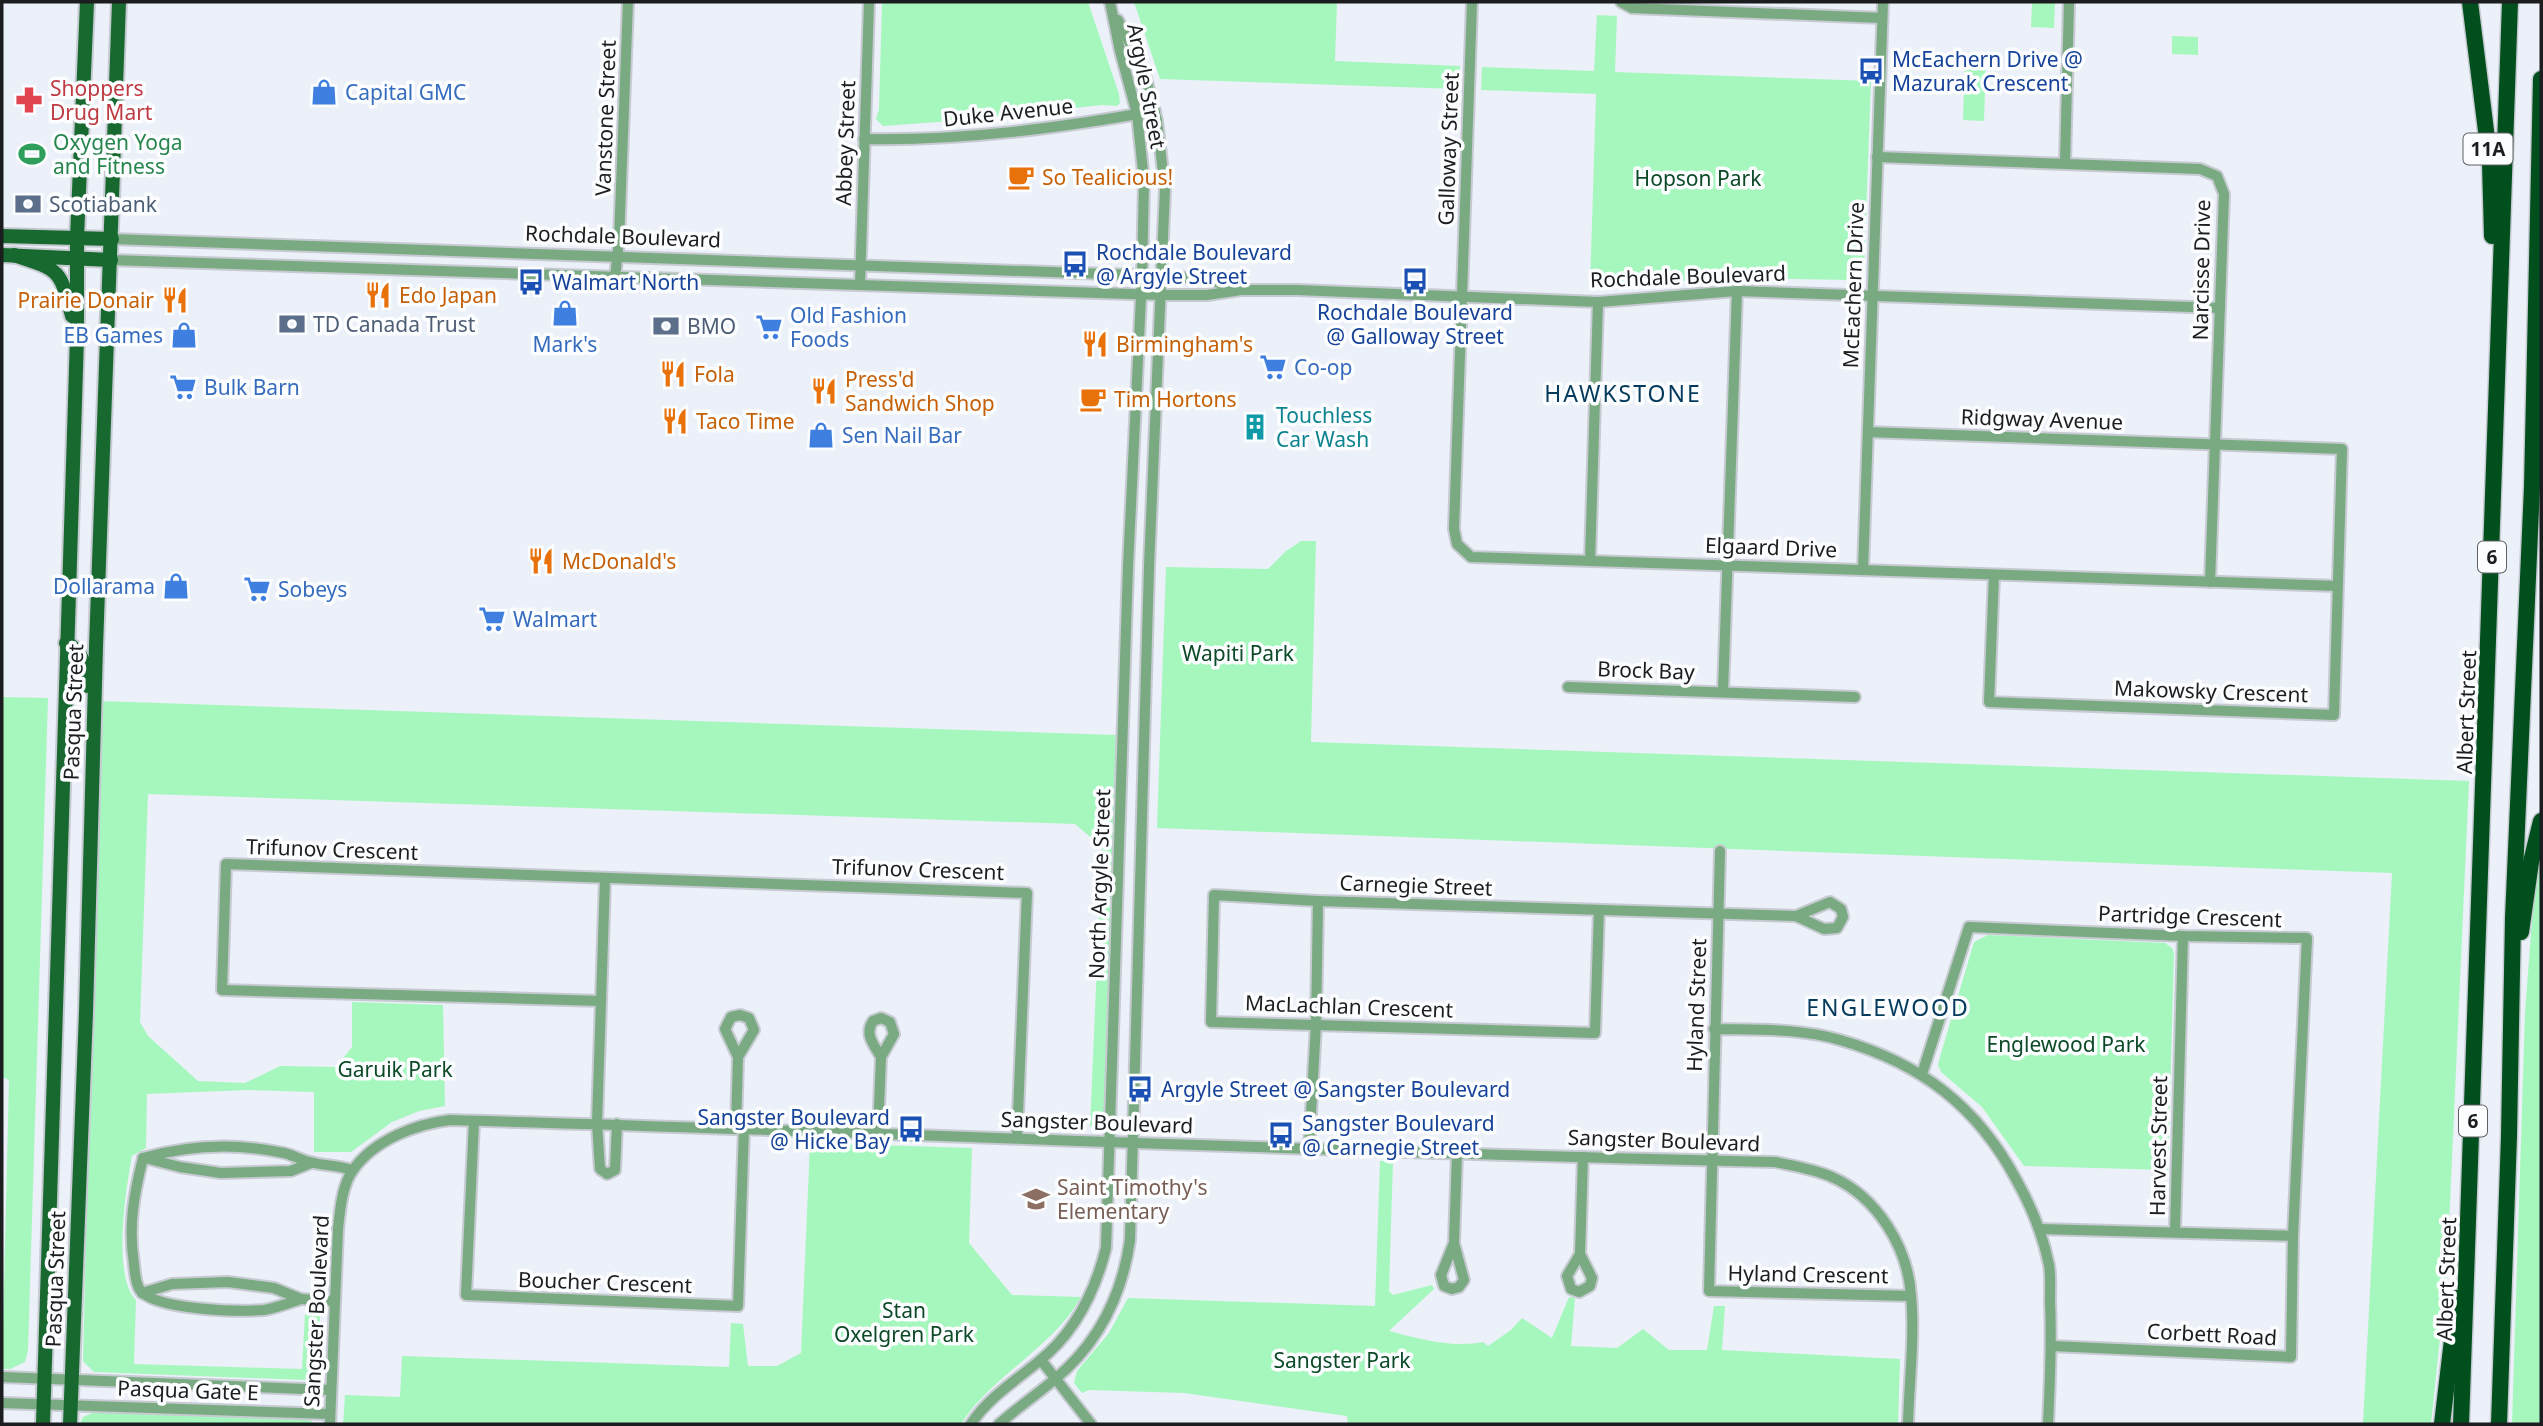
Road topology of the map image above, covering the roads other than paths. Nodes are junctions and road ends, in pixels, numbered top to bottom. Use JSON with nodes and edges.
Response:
{"nodes":[{"id":1,"x":87,"y":2,"type":"edge"},
{"id":2,"x":119,"y":2,"type":"edge"},
{"id":3,"x":628,"y":2,"type":"edge"},
{"id":4,"x":869,"y":2,"type":"edge"},
{"id":5,"x":1472,"y":2,"type":"edge"},
{"id":6,"x":1621,"y":2,"type":"edge"},
{"id":7,"x":1883,"y":2,"type":"edge"},
{"id":8,"x":2070,"y":2,"type":"edge"},
{"id":9,"x":2470,"y":2,"type":"edge"},
{"id":10,"x":2510,"y":2,"type":"edge"},
{"id":11,"x":1112,"y":7,"type":"edge"},
{"id":12,"x":1882,"y":18,"type":"junction"},
{"id":13,"x":2541,"y":79,"type":"edge"},
{"id":14,"x":1156,"y":111,"type":"junction"},
{"id":15,"x":1137,"y":114,"type":"junction"},
{"id":16,"x":864,"y":139,"type":"junction"},
{"id":17,"x":1877,"y":157,"type":"junction"},
{"id":18,"x":2065,"y":163,"type":"junction"},
{"id":19,"x":2,"y":236,"type":"edge"},
{"id":20,"x":77,"y":238,"type":"junction"},
{"id":21,"x":112,"y":239,"type":"junction"},
{"id":22,"x":8,"y":255,"type":"edge"},
{"id":23,"x":616,"y":257,"type":"junction"},
{"id":24,"x":77,"y":259,"type":"junction"},
{"id":25,"x":111,"y":260,"type":"junction"},
{"id":26,"x":861,"y":265,"type":"junction"},
{"id":27,"x":1142,"y":276,"type":"junction"},
{"id":28,"x":1162,"y":276,"type":"junction"},
{"id":29,"x":615,"y":278,"type":"junction"},
{"id":30,"x":860,"y":285,"type":"junction"},
{"id":31,"x":1241,"y":290,"type":"junction"},
{"id":32,"x":1737,"y":291,"type":"junction"},
{"id":33,"x":1141,"y":294,"type":"junction"},
{"id":34,"x":1161,"y":295,"type":"junction"},
{"id":35,"x":1872,"y":295,"type":"junction"},
{"id":36,"x":2500,"y":297,"type":"junction"},
{"id":37,"x":1461,"y":298,"type":"junction"},
{"id":38,"x":1598,"y":302,"type":"junction"},
{"id":39,"x":2220,"y":309,"type":"junction"},
{"id":40,"x":77,"y":337,"type":"junction"},
{"id":41,"x":1868,"y":432,"type":"junction"},
{"id":42,"x":2215,"y":444,"type":"junction"},
{"id":43,"x":1590,"y":561,"type":"junction"},
{"id":44,"x":1727,"y":565,"type":"junction"},
{"id":45,"x":1863,"y":569,"type":"junction"},
{"id":46,"x":1994,"y":575,"type":"junction"},
{"id":47,"x":2210,"y":583,"type":"junction"},
{"id":48,"x":2337,"y":586,"type":"junction"},
{"id":49,"x":66,"y":643,"type":"junction"},
{"id":50,"x":1568,"y":687,"type":"dead end"},
{"id":51,"x":1723,"y":692,"type":"junction"},
{"id":52,"x":1855,"y":697,"type":"dead end"},
{"id":53,"x":93,"y":736,"type":"junction"},
{"id":54,"x":2541,"y":821,"type":"edge"},
{"id":55,"x":1720,"y":851,"type":"dead end"},
{"id":56,"x":605,"y":879,"type":"junction"},
{"id":57,"x":1318,"y":901,"type":"junction"},
{"id":58,"x":1599,"y":910,"type":"junction"},
{"id":59,"x":1719,"y":913,"type":"junction"},
{"id":60,"x":1796,"y":916,"type":"dead end"},
{"id":61,"x":2183,"y":936,"type":"junction"},
{"id":62,"x":2512,"y":987,"type":"junction"},
{"id":63,"x":601,"y":1002,"type":"junction"},
{"id":64,"x":1316,"y":1024,"type":"junction"},
{"id":65,"x":1714,"y":1029,"type":"junction"},
{"id":66,"x":738,"y":1056,"type":"dead end"},
{"id":67,"x":881,"y":1057,"type":"dead end"},
{"id":68,"x":1922,"y":1074,"type":"junction"},
{"id":69,"x":474,"y":1121,"type":"junction"},
{"id":70,"x":597,"y":1123,"type":"junction"},
{"id":71,"x":617,"y":1125,"type":"junction"},
{"id":72,"x":740,"y":1128,"type":"junction"},
{"id":73,"x":878,"y":1133,"type":"junction"},
{"id":74,"x":1017,"y":1138,"type":"junction"},
{"id":75,"x":1110,"y":1142,"type":"junction"},
{"id":76,"x":1133,"y":1143,"type":"junction"},
{"id":77,"x":1310,"y":1149,"type":"junction"},
{"id":78,"x":1457,"y":1153,"type":"junction"},
{"id":79,"x":1583,"y":1157,"type":"junction"},
{"id":80,"x":143,"y":1158,"type":"junction"},
{"id":81,"x":1712,"y":1161,"type":"junction"},
{"id":82,"x":311,"y":1163,"type":"junction"},
{"id":83,"x":352,"y":1170,"type":"junction"},
{"id":84,"x":2469,"y":1206,"type":"junction"},
{"id":85,"x":2040,"y":1229,"type":"junction"},
{"id":86,"x":2175,"y":1231,"type":"junction"},
{"id":87,"x":2293,"y":1236,"type":"junction"},
{"id":88,"x":1454,"y":1243,"type":"dead end"},
{"id":89,"x":1580,"y":1254,"type":"dead end"},
{"id":90,"x":142,"y":1293,"type":"junction"},
{"id":91,"x":1912,"y":1296,"type":"junction"},
{"id":92,"x":300,"y":1299,"type":"junction"},
{"id":93,"x":334,"y":1301,"type":"junction"},
{"id":94,"x":2052,"y":1346,"type":"junction"},
{"id":95,"x":1041,"y":1360,"type":"junction"},
{"id":96,"x":2,"y":1377,"type":"edge"},
{"id":97,"x":44,"y":1378,"type":"junction"},
{"id":98,"x":72,"y":1378,"type":"junction"},
{"id":99,"x":1056,"y":1378,"type":"junction"},
{"id":100,"x":331,"y":1390,"type":"junction"},
{"id":101,"x":2,"y":1403,"type":"edge"},
{"id":102,"x":44,"y":1404,"type":"junction"},
{"id":103,"x":70,"y":1405,"type":"junction"},
{"id":104,"x":330,"y":1419,"type":"edge"},
{"id":105,"x":43,"y":1424,"type":"edge"},
{"id":106,"x":70,"y":1424,"type":"edge"},
{"id":107,"x":971,"y":1424,"type":"edge"},
{"id":108,"x":999,"y":1424,"type":"edge"},
{"id":109,"x":1091,"y":1424,"type":"edge"},
{"id":110,"x":1908,"y":1424,"type":"edge"},
{"id":111,"x":2048,"y":1424,"type":"edge"},
{"id":112,"x":2442,"y":1424,"type":"edge"},
{"id":113,"x":2461,"y":1424,"type":"edge"},
{"id":114,"x":2499,"y":1424,"type":"edge"}],
"edges":[{"from":1,"to":20,"type":"main road","name":"Pasqua Street"},
{"from":2,"to":21,"type":"main road","name":"Pasqua Street"},
{"from":3,"to":23,"type":"street","name":"Vanstone Street"},
{"from":4,"to":16,"type":"street","name":"Abbey Street"},
{"from":5,"to":37,"type":"street","name":"Galloway Street"},
{"from":6,"to":12,"type":"street"},
{"from":7,"to":12,"type":"street","name":"McEachern Drive"},
{"from":8,"to":18,"type":"street"},
{"from":9,"to":36,"type":"highway","number":"11A"},
{"from":10,"to":36,"type":"highway","name":"Albert Street","number":"6"},
{"from":11,"to":14,"type":"street","name":"Argyle Street"},
{"from":11,"to":15,"type":"street","name":"Argyle Street"},
{"from":12,"to":17,"type":"street","name":"McEachern Drive"},
{"from":13,"to":62,"type":"highway","number":"6"},
{"from":14,"to":15,"type":"street","name":"Duke Avenue"},
{"from":14,"to":28,"type":"street","name":"Argyle Street"},
{"from":15,"to":16,"type":"street","name":"Duke Avenue"},
{"from":15,"to":27,"type":"street","name":"Argyle Street"},
{"from":16,"to":26,"type":"street","name":"Abbey Street"},
{"from":17,"to":18,"type":"street","name":"Narcisse Drive"},
{"from":17,"to":35,"type":"street","name":"McEachern Drive"},
{"from":18,"to":39,"type":"street","name":"Narcisse Drive"},
{"from":19,"to":20,"type":"main road","name":"Rochdale Boulevard"},
{"from":20,"to":21,"type":"main road","name":"Rochdale Boulevard"},
{"from":20,"to":24,"type":"main road","name":"Pasqua Street"},
{"from":21,"to":23,"type":"street","name":"Rochdale Boulevard"},
{"from":21,"to":25,"type":"main road","name":"Pasqua Street"},
{"from":22,"to":24,"type":"main road","name":"Rochdale Boulevard"},
{"from":22,"to":40,"type":"main road"},
{"from":23,"to":26,"type":"street","name":"Rochdale Boulevard"},
{"from":23,"to":29,"type":"street","name":"Vanstone Street"},
{"from":24,"to":25,"type":"main road","name":"Rochdale Boulevard"},
{"from":24,"to":40,"type":"main road","name":"Pasqua Street"},
{"from":25,"to":29,"type":"street","name":"Rochdale Boulevard"},
{"from":25,"to":53,"type":"main road","name":"Pasqua Street"},
{"from":26,"to":27,"type":"street","name":"Rochdale Boulevard"},
{"from":26,"to":30,"type":"street","name":"Abbey Street"},
{"from":27,"to":28,"type":"street","name":"Rochdale Boulevard"},
{"from":27,"to":33,"type":"street","name":"Argyle Street"},
{"from":28,"to":31,"type":"street","name":"Rochdale Boulevard"},
{"from":28,"to":34,"type":"street","name":"Argyle Street"},
{"from":29,"to":30,"type":"street","name":"Rochdale Boulevard"},
{"from":30,"to":33,"type":"street","name":"Rochdale Boulevard"},
{"from":31,"to":34,"type":"street","name":"Rochdale Boulevard"},
{"from":31,"to":37,"type":"street","name":"Rochdale Boulevard"},
{"from":32,"to":35,"type":"street","name":"Rochdale Boulevard"},
{"from":32,"to":38,"type":"street","name":"Rochdale Boulevard"},
{"from":32,"to":44,"type":"street"},
{"from":33,"to":34,"type":"street","name":"Rochdale Boulevard"},
{"from":33,"to":75,"type":"street","name":"North Argyle Street"},
{"from":34,"to":76,"type":"street","name":"North Argyle Street"},
{"from":35,"to":39,"type":"street","name":"Rochdale Boulevard"},
{"from":35,"to":41,"type":"street","name":"McEachern Drive"},
{"from":36,"to":84,"type":"highway","name":"Albert Street","number":"6"},
{"from":37,"to":38,"type":"street","name":"Rochdale Boulevard"},
{"from":37,"to":43,"type":"street","name":"Elgaard Drive"},
{"from":38,"to":43,"type":"street"},
{"from":39,"to":42,"type":"street","name":"Narcisse Drive"},
{"from":40,"to":49,"type":"main road","name":"Pasqua Street"},
{"from":41,"to":42,"type":"street","name":"Ridgway Avenue"},
{"from":41,"to":45,"type":"street","name":"McEachern Drive"},
{"from":42,"to":47,"type":"street","name":"Narcisse Drive"},
{"from":42,"to":48,"type":"street","name":"Makowsky Crescent"},
{"from":43,"to":44,"type":"street","name":"Elgaard Drive"},
{"from":44,"to":45,"type":"street","name":"Elgaard Drive"},
{"from":44,"to":51,"type":"street"},
{"from":45,"to":46,"type":"street","name":"Elgaard Drive"},
{"from":46,"to":47,"type":"street","name":"Elgaard Drive"},
{"from":46,"to":48,"type":"street","name":"Makowsky Crescent"},
{"from":47,"to":48,"type":"street","name":"Elgaard Drive"},
{"from":49,"to":53,"type":"main road"},
{"from":49,"to":97,"type":"main road","name":"Pasqua Street"},
{"from":50,"to":51,"type":"street","name":"Brock Bay"},
{"from":51,"to":52,"type":"street","name":"Brock Bay"},
{"from":53,"to":98,"type":"main road","name":"Pasqua Street"},
{"from":54,"to":62,"type":"highway"},
{"from":55,"to":59,"type":"street","name":"Hyland Street"},
{"from":56,"to":63,"type":"street"},
{"from":56,"to":63,"type":"street","name":"Trifunov Crescent"},
{"from":56,"to":74,"type":"street","name":"Trifunov Crescent"},
{"from":57,"to":58,"type":"street","name":"Carnegie Street"},
{"from":57,"to":64,"type":"street","name":"Carnegie Street"},
{"from":57,"to":64,"type":"street","name":"MacLachlan Crescent"},
{"from":58,"to":59,"type":"street","name":"Carnegie Street"},
{"from":58,"to":64,"type":"street","name":"MacLachlan Crescent"},
{"from":59,"to":60,"type":"street","name":"Carnegie Street"},
{"from":59,"to":65,"type":"street","name":"Hyland Street"},
{"from":61,"to":68,"type":"street","name":"Partridge Crescent"},
{"from":61,"to":86,"type":"street","name":"Harvest Street"},
{"from":61,"to":87,"type":"street","name":"Partridge Crescent"},
{"from":62,"to":114,"type":"highway","number":"6"},
{"from":63,"to":70,"type":"street"},
{"from":64,"to":77,"type":"street","name":"Carnegie Street"},
{"from":65,"to":68,"type":"street"},
{"from":65,"to":81,"type":"street","name":"Hyland Street"},
{"from":66,"to":72,"type":"street"},
{"from":67,"to":73,"type":"street"},
{"from":68,"to":85,"type":"street"},
{"from":69,"to":70,"type":"street","name":"Sangster Boulevard"},
{"from":69,"to":72,"type":"street","name":"Boucher Crescent"},
{"from":69,"to":83,"type":"street","name":"Sangster Boulevard"},
{"from":70,"to":71,"type":"street","name":"Sangster Boulevard"},
{"from":70,"to":71,"type":"street"},
{"from":71,"to":72,"type":"street","name":"Sangster Boulevard"},
{"from":72,"to":73,"type":"street","name":"Sangster Boulevard"},
{"from":73,"to":74,"type":"street","name":"Sangster Boulevard"},
{"from":74,"to":75,"type":"street","name":"Sangster Boulevard"},
{"from":75,"to":76,"type":"street","name":"Sangster Boulevard"},
{"from":75,"to":95,"type":"street","name":"North Argyle Street"},
{"from":76,"to":77,"type":"street","name":"Sangster Boulevard"},
{"from":76,"to":99,"type":"street","name":"North Argyle Street"},
{"from":77,"to":78,"type":"street","name":"Sangster Boulevard"},
{"from":78,"to":79,"type":"street","name":"Sangster Boulevard"},
{"from":78,"to":88,"type":"street"},
{"from":79,"to":81,"type":"street","name":"Sangster Boulevard"},
{"from":79,"to":89,"type":"street"},
{"from":80,"to":82,"type":"street"},
{"from":80,"to":82,"type":"street"},
{"from":80,"to":90,"type":"street"},
{"from":81,"to":91,"type":"street","name":"Sangster Boulevard"},
{"from":81,"to":91,"type":"street","name":"Hyland Crescent"},
{"from":82,"to":83,"type":"street"},
{"from":83,"to":93,"type":"street","name":"Sangster Boulevard"},
{"from":84,"to":112,"type":"highway"},
{"from":84,"to":113,"type":"highway","name":"Albert Street","number":"6"},
{"from":85,"to":86,"type":"street"},
{"from":85,"to":94,"type":"street"},
{"from":86,"to":87,"type":"street"},
{"from":87,"to":94,"type":"street","name":"Corbett Road"},
{"from":90,"to":92,"type":"street"},
{"from":90,"to":92,"type":"street"},
{"from":91,"to":110,"type":"street","name":"Sangster Boulevard"},
{"from":92,"to":93,"type":"street"},
{"from":93,"to":100,"type":"street","name":"Sangster Boulevard"},
{"from":94,"to":111,"type":"street"},
{"from":95,"to":99,"type":"street"},
{"from":95,"to":107,"type":"street","name":"North Argyle Street"},
{"from":96,"to":97,"type":"street","name":"Pasqua Gate E"},
{"from":97,"to":98,"type":"street","name":"Pasqua Gate E"},
{"from":97,"to":102,"type":"main road","name":"Pasqua Street"},
{"from":98,"to":100,"type":"street","name":"Pasqua Gate E"},
{"from":98,"to":103,"type":"main road","name":"Pasqua Street"},
{"from":99,"to":108,"type":"street","name":"North Argyle Street"},
{"from":99,"to":109,"type":"street"},
{"from":100,"to":104,"type":"street","name":"Sangster Boulevard"},
{"from":101,"to":102,"type":"street","name":"Pasqua Gate E"},
{"from":102,"to":103,"type":"street","name":"Pasqua Gate E"},
{"from":102,"to":105,"type":"main road","name":"Pasqua Street"},
{"from":103,"to":104,"type":"street","name":"Pasqua Gate E"},
{"from":103,"to":106,"type":"main road","name":"Pasqua Street"}]}
